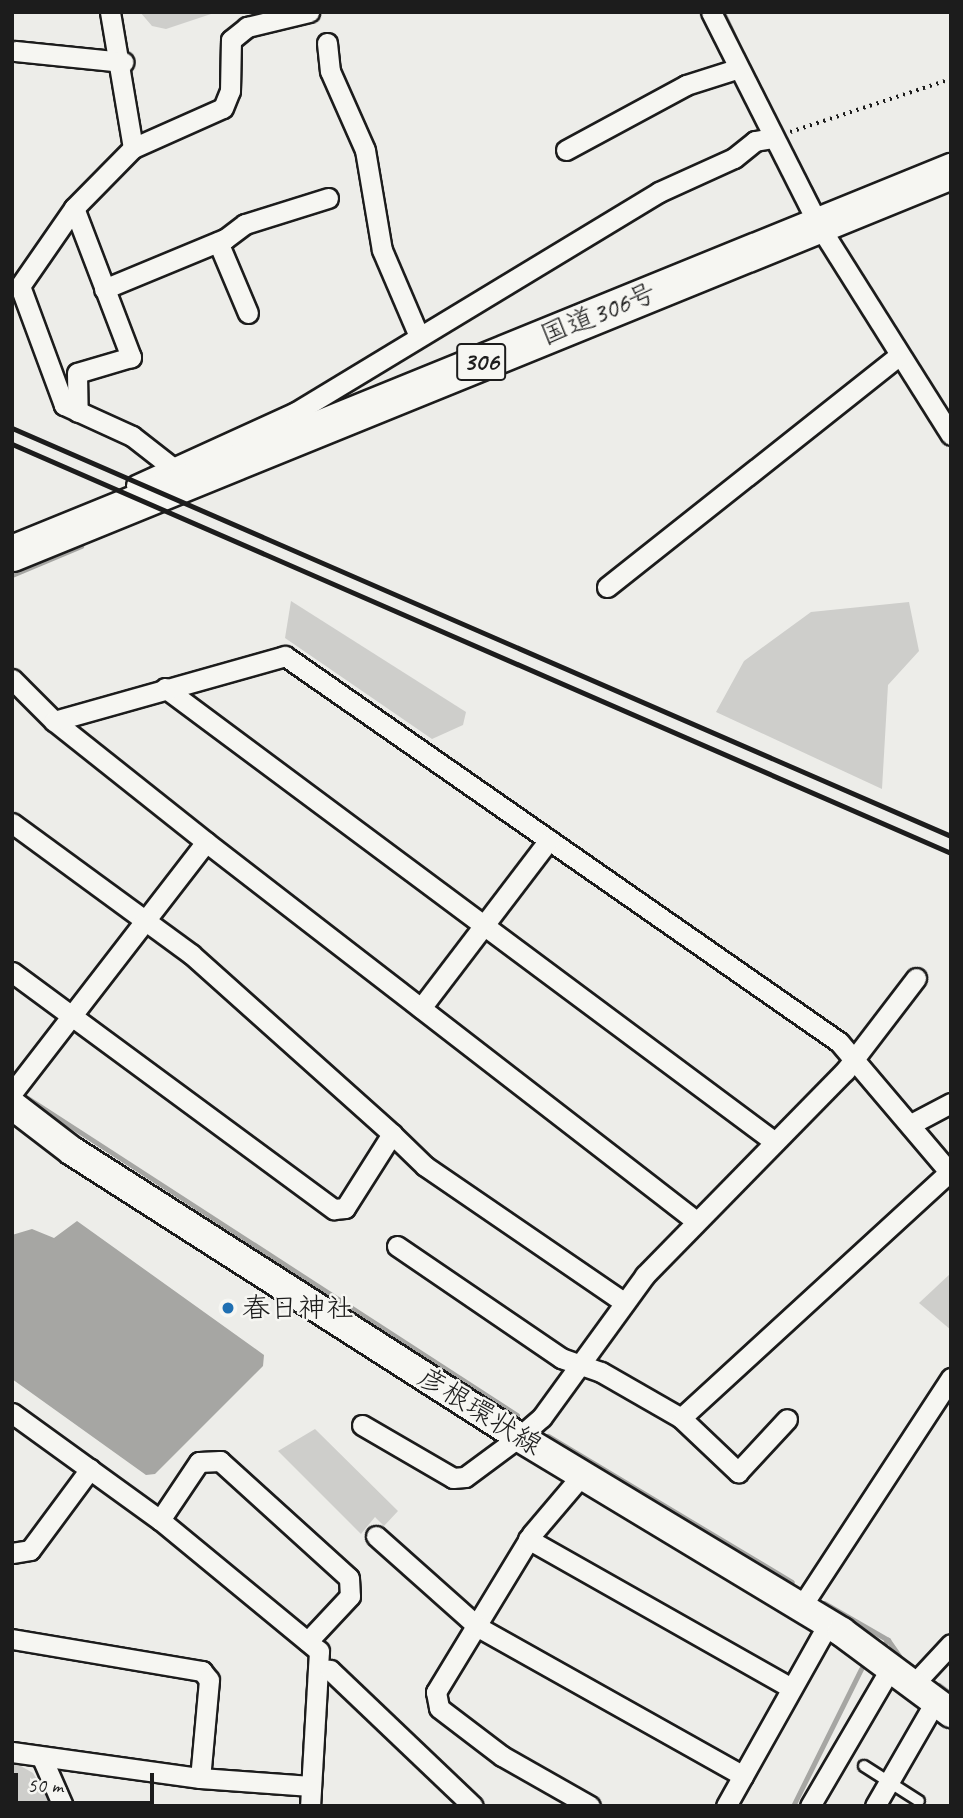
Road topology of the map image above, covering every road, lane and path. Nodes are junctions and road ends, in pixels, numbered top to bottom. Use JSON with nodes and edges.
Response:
{"nodes":[{"id":1,"x":110,"y":12,"type":"edge"},
{"id":2,"x":309,"y":12,"type":"edge"},
{"id":3,"x":711,"y":12,"type":"edge"},
{"id":4,"x":327,"y":43,"type":"dead end"},
{"id":5,"x":13,"y":47,"type":"edge"},
{"id":6,"x":123,"y":62,"type":"junction"},
{"id":7,"x":736,"y":69,"type":"junction"},
{"id":8,"x":951,"y":79,"type":"edge"},
{"id":9,"x":778,"y":136,"type":"junction"},
{"id":10,"x":133,"y":148,"type":"junction"},
{"id":11,"x":566,"y":150,"type":"dead end"},
{"id":12,"x":951,"y":172,"type":"edge"},
{"id":13,"x":328,"y":198,"type":"dead end"},
{"id":14,"x":74,"y":208,"type":"junction"},
{"id":15,"x":818,"y":224,"type":"junction"},
{"id":16,"x":218,"y":242,"type":"junction"},
{"id":17,"x":104,"y":289,"type":"junction"},
{"id":18,"x":248,"y":313,"type":"dead end"},
{"id":19,"x":418,"y":334,"type":"junction"},
{"id":20,"x":897,"y":357,"type":"junction"},
{"id":21,"x":78,"y":412,"type":"junction"},
{"id":22,"x":951,"y":435,"type":"edge"},
{"id":23,"x":173,"y":467,"type":"junction"},
{"id":24,"x":12,"y":539,"type":"edge"},
{"id":25,"x":12,"y":553,"type":"edge"},
{"id":26,"x":607,"y":587,"type":"dead end"},
{"id":27,"x":12,"y":679,"type":"edge"},
{"id":28,"x":165,"y":688,"type":"junction"},
{"id":29,"x":54,"y":721,"type":"junction"},
{"id":30,"x":12,"y":823,"type":"edge"},
{"id":31,"x":549,"y":840,"type":"junction"},
{"id":32,"x":206,"y":842,"type":"junction"},
{"id":33,"x":146,"y":921,"type":"junction"},
{"id":34,"x":484,"y":925,"type":"junction"},
{"id":35,"x":12,"y":972,"type":"edge"},
{"id":36,"x":916,"y":978,"type":"dead end"},
{"id":37,"x":421,"y":1008,"type":"junction"},
{"id":38,"x":72,"y":1017,"type":"junction"},
{"id":39,"x":854,"y":1057,"type":"junction"},
{"id":40,"x":12,"y":1093,"type":"edge"},
{"id":41,"x":951,"y":1103,"type":"edge"},
{"id":42,"x":12,"y":1105,"type":"edge"},
{"id":43,"x":912,"y":1123,"type":"junction"},
{"id":44,"x":392,"y":1134,"type":"junction"},
{"id":45,"x":775,"y":1142,"type":"junction"},
{"id":46,"x":950,"y":1173,"type":"edge"},
{"id":47,"x":696,"y":1221,"type":"junction"},
{"id":48,"x":397,"y":1246,"type":"dead end"},
{"id":49,"x":625,"y":1303,"type":"junction"},
{"id":50,"x":581,"y":1365,"type":"junction"},
{"id":51,"x":951,"y":1378,"type":"edge"},
{"id":52,"x":12,"y":1413,"type":"edge"},
{"id":53,"x":681,"y":1418,"type":"junction"},
{"id":54,"x":787,"y":1419,"type":"dead end"},
{"id":55,"x":362,"y":1425,"type":"dead end"},
{"id":56,"x":519,"y":1437,"type":"junction"},
{"id":57,"x":90,"y":1469,"type":"junction"},
{"id":58,"x":582,"y":1475,"type":"junction"},
{"id":59,"x":160,"y":1520,"type":"junction"},
{"id":60,"x":376,"y":1536,"type":"dead end"},
{"id":61,"x":528,"y":1539,"type":"junction"},
{"id":62,"x":12,"y":1553,"type":"edge"},
{"id":63,"x":802,"y":1607,"type":"junction"},
{"id":64,"x":478,"y":1627,"type":"junction"},
{"id":65,"x":835,"y":1628,"type":"junction"},
{"id":66,"x":12,"y":1639,"type":"edge"},
{"id":67,"x":308,"y":1641,"type":"junction"},
{"id":68,"x":951,"y":1644,"type":"edge"},
{"id":69,"x":319,"y":1669,"type":"junction"},
{"id":70,"x":893,"y":1670,"type":"junction"},
{"id":71,"x":791,"y":1688,"type":"junction"},
{"id":72,"x":943,"y":1708,"type":"edge"},
{"id":73,"x":12,"y":1752,"type":"edge"},
{"id":74,"x":41,"y":1758,"type":"junction"},
{"id":75,"x":863,"y":1766,"type":"dead end"},
{"id":76,"x":743,"y":1776,"type":"junction"},
{"id":77,"x":200,"y":1778,"type":"junction"},
{"id":78,"x":890,"y":1781,"type":"junction"},
{"id":79,"x":311,"y":1796,"type":"edge"},
{"id":80,"x":919,"y":1801,"type":"dead end"},
{"id":81,"x":63,"y":1806,"type":"edge"},
{"id":82,"x":473,"y":1806,"type":"edge"},
{"id":83,"x":590,"y":1806,"type":"edge"},
{"id":84,"x":726,"y":1806,"type":"edge"},
{"id":85,"x":810,"y":1806,"type":"edge"},
{"id":86,"x":875,"y":1806,"type":"edge"}],
"edges":[{"from":1,"to":6,"type":"street"},
{"from":2,"to":10,"type":"street"},
{"from":3,"to":7,"type":"street"},
{"from":4,"to":19,"type":"street"},
{"from":5,"to":6,"type":"street"},
{"from":6,"to":10,"type":"street"},
{"from":7,"to":9,"type":"street"},
{"from":7,"to":11,"type":"street"},
{"from":8,"to":9,"type":"path"},
{"from":9,"to":15,"type":"street"},
{"from":9,"to":19,"type":"street"},
{"from":10,"to":14,"type":"street"},
{"from":12,"to":15,"type":"highway","name":"国道306号","number":"306"},
{"from":13,"to":16,"type":"street"},
{"from":14,"to":17,"type":"street"},
{"from":14,"to":21,"type":"street"},
{"from":15,"to":20,"type":"street"},
{"from":15,"to":25,"type":"highway","name":"国道306号","number":"306"},
{"from":16,"to":17,"type":"street"},
{"from":16,"to":18,"type":"street"},
{"from":17,"to":21,"type":"street"},
{"from":19,"to":23,"type":"street"},
{"from":20,"to":22,"type":"street"},
{"from":20,"to":26,"type":"street"},
{"from":21,"to":23,"type":"street"},
{"from":23,"to":24,"type":"street"},
{"from":27,"to":29,"type":"street"},
{"from":28,"to":29,"type":"street"},
{"from":28,"to":31,"type":"street"},
{"from":28,"to":34,"type":"street"},
{"from":29,"to":32,"type":"street"},
{"from":30,"to":33,"type":"street"},
{"from":31,"to":34,"type":"street"},
{"from":31,"to":39,"type":"street"},
{"from":32,"to":33,"type":"street"},
{"from":32,"to":37,"type":"street"},
{"from":33,"to":38,"type":"street"},
{"from":33,"to":44,"type":"street"},
{"from":34,"to":37,"type":"street"},
{"from":34,"to":45,"type":"street"},
{"from":35,"to":38,"type":"street"},
{"from":36,"to":39,"type":"street"},
{"from":37,"to":47,"type":"street"},
{"from":38,"to":40,"type":"street"},
{"from":38,"to":44,"type":"street"},
{"from":39,"to":43,"type":"street"},
{"from":39,"to":45,"type":"street"},
{"from":41,"to":43,"type":"street"},
{"from":42,"to":56,"type":"main road","name":"彦根環状線"},
{"from":43,"to":46,"type":"street"},
{"from":44,"to":49,"type":"street"},
{"from":45,"to":47,"type":"street"},
{"from":46,"to":53,"type":"street"},
{"from":47,"to":49,"type":"street"},
{"from":48,"to":50,"type":"street"},
{"from":49,"to":50,"type":"street"},
{"from":50,"to":53,"type":"street"},
{"from":50,"to":56,"type":"street"},
{"from":51,"to":63,"type":"street"},
{"from":52,"to":57,"type":"street"},
{"from":53,"to":54,"type":"street"},
{"from":55,"to":56,"type":"street"},
{"from":56,"to":58,"type":"main road","name":"彦根環状線"},
{"from":57,"to":59,"type":"street"},
{"from":57,"to":62,"type":"street"},
{"from":58,"to":61,"type":"street"},
{"from":58,"to":63,"type":"main road","name":"彦根環状線"},
{"from":59,"to":67,"type":"street"},
{"from":59,"to":67,"type":"street"},
{"from":60,"to":64,"type":"street"},
{"from":61,"to":64,"type":"street"},
{"from":61,"to":71,"type":"street"},
{"from":63,"to":65,"type":"main road","name":"彦根環状線"},
{"from":64,"to":76,"type":"street"},
{"from":64,"to":83,"type":"street"},
{"from":65,"to":70,"type":"main road","name":"彦根環状線"},
{"from":65,"to":71,"type":"street"},
{"from":66,"to":77,"type":"street"},
{"from":67,"to":69,"type":"street"},
{"from":68,"to":70,"type":"street"},
{"from":69,"to":79,"type":"street"},
{"from":69,"to":82,"type":"street"},
{"from":70,"to":72,"type":"main road","name":"彦根環状線"},
{"from":70,"to":85,"type":"street"},
{"from":71,"to":76,"type":"street"},
{"from":72,"to":78,"type":"street"},
{"from":73,"to":74,"type":"street"},
{"from":74,"to":77,"type":"street"},
{"from":74,"to":81,"type":"street"},
{"from":75,"to":78,"type":"lane"},
{"from":76,"to":84,"type":"street"},
{"from":77,"to":79,"type":"street"},
{"from":78,"to":80,"type":"lane"},
{"from":78,"to":86,"type":"street"}]}
